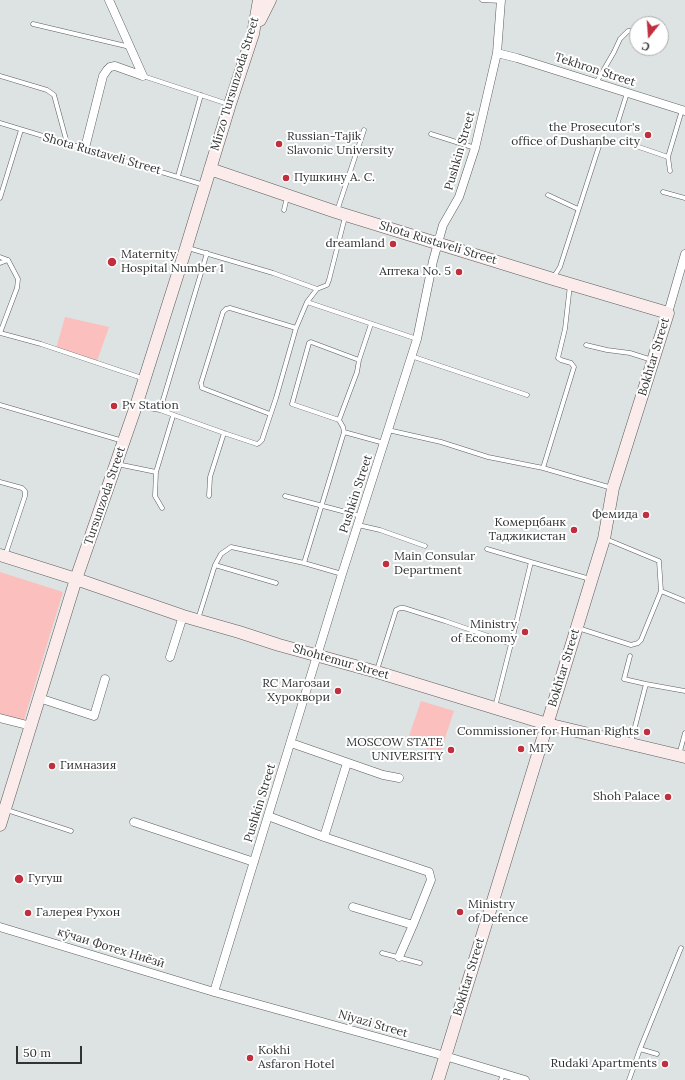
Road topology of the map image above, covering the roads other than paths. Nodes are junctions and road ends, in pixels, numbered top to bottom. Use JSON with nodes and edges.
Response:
{"nodes":[{"id":1,"x":109,"y":0,"type":"edge"},
{"id":2,"x":259,"y":0,"type":"edge"},
{"id":3,"x":270,"y":0,"type":"edge"},
{"id":4,"x":482,"y":0,"type":"edge"},
{"id":5,"x":501,"y":1,"type":"edge"},
{"id":6,"x":33,"y":24,"type":"dead end"},
{"id":7,"x":629,"y":31,"type":"edge"},
{"id":8,"x":253,"y":34,"type":"junction"},
{"id":9,"x":130,"y":48,"type":"junction"},
{"id":10,"x":497,"y":53,"type":"junction"},
{"id":11,"x":0,"y":76,"type":"edge"},
{"id":12,"x":143,"y":76,"type":"junction"},
{"id":13,"x":596,"y":83,"type":"junction"},
{"id":14,"x":627,"y":93,"type":"junction"},
{"id":15,"x":201,"y":95,"type":"junction"},
{"id":16,"x":230,"y":104,"type":"junction"},
{"id":17,"x":684,"y":110,"type":"edge"},
{"id":18,"x":0,"y":123,"type":"edge"},
{"id":19,"x":616,"y":128,"type":"dead end"},
{"id":20,"x":21,"y":130,"type":"junction"},
{"id":21,"x":364,"y":130,"type":"dead end"},
{"id":22,"x":431,"y":134,"type":"dead end"},
{"id":23,"x":601,"y":140,"type":"dead end"},
{"id":24,"x":66,"y":143,"type":"junction"},
{"id":25,"x":639,"y":147,"type":"dead end"},
{"id":26,"x":85,"y":148,"type":"junction"},
{"id":27,"x":475,"y":148,"type":"junction"},
{"id":28,"x":668,"y":157,"type":"junction"},
{"id":29,"x":210,"y":169,"type":"junction"},
{"id":30,"x":670,"y":171,"type":"dead end"},
{"id":31,"x":178,"y":176,"type":"junction"},
{"id":32,"x":205,"y":185,"type":"junction"},
{"id":33,"x":663,"y":192,"type":"dead end"},
{"id":34,"x":548,"y":194,"type":"dead end"},
{"id":35,"x":287,"y":196,"type":"junction"},
{"id":36,"x":0,"y":198,"type":"edge"},
{"id":37,"x":685,"y":198,"type":"edge"},
{"id":38,"x":578,"y":209,"type":"junction"},
{"id":39,"x":284,"y":210,"type":"dead end"},
{"id":40,"x":341,"y":213,"type":"junction"},
{"id":41,"x":438,"y":243,"type":"junction"},
{"id":42,"x":186,"y":248,"type":"junction"},
{"id":43,"x":206,"y":253,"type":"junction"},
{"id":44,"x":685,"y":254,"type":"edge"},
{"id":45,"x":0,"y":257,"type":"edge"},
{"id":46,"x":8,"y":260,"type":"junction"},
{"id":47,"x":0,"y":263,"type":"edge"},
{"id":48,"x":553,"y":279,"type":"junction"},
{"id":49,"x":570,"y":284,"type":"junction"},
{"id":50,"x":317,"y":289,"type":"junction"},
{"id":51,"x":307,"y":302,"type":"junction"},
{"id":52,"x":668,"y":313,"type":"junction"},
{"id":53,"x":371,"y":324,"type":"junction"},
{"id":54,"x":296,"y":328,"type":"junction"},
{"id":55,"x":0,"y":333,"type":"edge"},
{"id":56,"x":417,"y":339,"type":"junction"},
{"id":57,"x":586,"y":345,"type":"dead end"},
{"id":58,"x":411,"y":356,"type":"junction"},
{"id":59,"x":359,"y":360,"type":"junction"},
{"id":60,"x":653,"y":360,"type":"junction"},
{"id":61,"x":145,"y":379,"type":"junction"},
{"id":62,"x":527,"y":394,"type":"dead end"},
{"id":63,"x":0,"y":405,"type":"edge"},
{"id":64,"x":136,"y":406,"type":"junction"},
{"id":65,"x":160,"y":410,"type":"junction"},
{"id":66,"x":270,"y":414,"type":"junction"},
{"id":67,"x":173,"y":416,"type":"junction"},
{"id":68,"x":339,"y":420,"type":"junction"},
{"id":69,"x":388,"y":430,"type":"junction"},
{"id":70,"x":344,"y":432,"type":"junction"},
{"id":71,"x":224,"y":433,"type":"junction"},
{"id":72,"x":124,"y":441,"type":"junction"},
{"id":73,"x":384,"y":444,"type":"junction"},
{"id":74,"x":116,"y":464,"type":"junction"},
{"id":75,"x":543,"y":468,"type":"junction"},
{"id":76,"x":156,"y":472,"type":"junction"},
{"id":77,"x":0,"y":482,"type":"edge"},
{"id":78,"x":613,"y":488,"type":"junction"},
{"id":79,"x":208,"y":496,"type":"dead end"},
{"id":80,"x":285,"y":496,"type":"dead end"},
{"id":81,"x":322,"y":505,"type":"junction"},
{"id":82,"x":162,"y":508,"type":"dead end"},
{"id":83,"x":361,"y":516,"type":"junction"},
{"id":84,"x":358,"y":525,"type":"junction"},
{"id":85,"x":604,"y":538,"type":"junction"},
{"id":86,"x":425,"y":546,"type":"dead end"},
{"id":87,"x":487,"y":549,"type":"dead end"},
{"id":88,"x":2,"y":555,"type":"edge"},
{"id":89,"x":531,"y":562,"type":"junction"},
{"id":90,"x":304,"y":563,"type":"junction"},
{"id":91,"x":215,"y":566,"type":"junction"},
{"id":92,"x":342,"y":574,"type":"junction"},
{"id":93,"x":76,"y":579,"type":"junction"},
{"id":94,"x":591,"y":579,"type":"junction"},
{"id":95,"x":276,"y":583,"type":"dead end"},
{"id":96,"x":661,"y":591,"type":"junction"},
{"id":97,"x":685,"y":601,"type":"edge"},
{"id":98,"x":183,"y":616,"type":"junction"},
{"id":99,"x":198,"y":619,"type":"junction"},
{"id":100,"x":576,"y":628,"type":"junction"},
{"id":101,"x":511,"y":644,"type":"junction"},
{"id":102,"x":318,"y":655,"type":"junction"},
{"id":103,"x":170,"y":656,"type":"dead end"},
{"id":104,"x":630,"y":656,"type":"dead end"},
{"id":105,"x":376,"y":672,"type":"junction"},
{"id":106,"x":105,"y":679,"type":"dead end"},
{"id":107,"x":646,"y":684,"type":"junction"},
{"id":108,"x":685,"y":690,"type":"edge"},
{"id":109,"x":39,"y":698,"type":"junction"},
{"id":110,"x":494,"y":708,"type":"junction"},
{"id":111,"x":0,"y":718,"type":"edge"},
{"id":112,"x":547,"y":724,"type":"junction"},
{"id":113,"x":31,"y":726,"type":"junction"},
{"id":114,"x":685,"y":733,"type":"edge"},
{"id":115,"x":291,"y":744,"type":"junction"},
{"id":116,"x":630,"y":744,"type":"junction"},
{"id":117,"x":682,"y":756,"type":"edge"},
{"id":118,"x":347,"y":763,"type":"junction"},
{"id":119,"x":399,"y":778,"type":"dead end"},
{"id":120,"x":4,"y":810,"type":"junction"},
{"id":121,"x":268,"y":816,"type":"junction"},
{"id":122,"x":134,"y":822,"type":"dead end"},
{"id":123,"x":0,"y":825,"type":"edge"},
{"id":124,"x":71,"y":831,"type":"dead end"},
{"id":125,"x":324,"y":837,"type":"junction"},
{"id":126,"x":254,"y":862,"type":"junction"},
{"id":127,"x":353,"y":907,"type":"dead end"},
{"id":128,"x":413,"y":925,"type":"junction"},
{"id":129,"x":0,"y":927,"type":"edge"},
{"id":130,"x":681,"y":948,"type":"dead end"},
{"id":131,"x":382,"y":953,"type":"dead end"},
{"id":132,"x":399,"y":957,"type":"junction"},
{"id":133,"x":420,"y":963,"type":"dead end"},
{"id":134,"x":214,"y":992,"type":"junction"},
{"id":135,"x":640,"y":1049,"type":"junction"},
{"id":136,"x":657,"y":1054,"type":"dead end"},
{"id":137,"x":445,"y":1056,"type":"junction"},
{"id":138,"x":502,"y":1077,"type":"edge"},
{"id":139,"x":438,"y":1080,"type":"edge"},
{"id":140,"x":525,"y":1080,"type":"edge"},
{"id":141,"x":628,"y":1080,"type":"edge"}],
"edges":[{"from":1,"to":9,"type":"street"},
{"from":2,"to":8,"type":"street","name":"Mirzo Tursunzoda Street"},
{"from":3,"to":8,"type":"street"},
{"from":4,"to":5,"type":"lane"},
{"from":5,"to":10,"type":"street","name":"Pushkin Street"},
{"from":6,"to":9,"type":"lane"},
{"from":7,"to":13,"type":"lane"},
{"from":8,"to":16,"type":"street","name":"Mirzo Tursunzoda Street"},
{"from":9,"to":12,"type":"street"},
{"from":10,"to":13,"type":"street","name":"Tekhron Street"},
{"from":10,"to":27,"type":"street","name":"Pushkin Street"},
{"from":11,"to":24,"type":"lane"},
{"from":12,"to":15,"type":"lane"},
{"from":12,"to":26,"type":"street"},
{"from":13,"to":14,"type":"street","name":"Tekhron Street"},
{"from":14,"to":17,"type":"street","name":"Tekhron Street"},
{"from":14,"to":19,"type":"lane"},
{"from":15,"to":16,"type":"lane"},
{"from":15,"to":31,"type":"lane"},
{"from":16,"to":29,"type":"street","name":"Mirzo Tursunzoda Street"},
{"from":17,"to":28,"type":"lane"},
{"from":18,"to":20,"type":"lane","name":"Shota Rustaveli Street"},
{"from":20,"to":24,"type":"lane","name":"Shota Rustaveli Street"},
{"from":20,"to":36,"type":"lane"},
{"from":21,"to":40,"type":"lane"},
{"from":22,"to":27,"type":"lane"},
{"from":23,"to":38,"type":"lane"},
{"from":24,"to":26,"type":"lane","name":"Shota Rustaveli Street"},
{"from":25,"to":28,"type":"lane"},
{"from":26,"to":31,"type":"lane","name":"Shota Rustaveli Street"},
{"from":27,"to":41,"type":"street","name":"Pushkin Street"},
{"from":28,"to":30,"type":"lane"},
{"from":29,"to":32,"type":"street","name":"Tursunzoda Street"},
{"from":29,"to":35,"type":"street","name":"Shota Rustaveli Street"},
{"from":31,"to":32,"type":"lane","name":"Shota Rustaveli Street"},
{"from":32,"to":42,"type":"street","name":"Tursunzoda Street"},
{"from":33,"to":37,"type":"lane"},
{"from":34,"to":38,"type":"lane"},
{"from":35,"to":39,"type":"lane"},
{"from":35,"to":40,"type":"street","name":"Shota Rustaveli Street"},
{"from":38,"to":48,"type":"lane"},
{"from":40,"to":41,"type":"street","name":"Shota Rustaveli Street"},
{"from":40,"to":50,"type":"lane"},
{"from":41,"to":48,"type":"street","name":"Shota Rustaveli Street"},
{"from":41,"to":56,"type":"street","name":"Pushkin Street"},
{"from":42,"to":43,"type":"lane"},
{"from":42,"to":61,"type":"street","name":"Tursunzoda Street"},
{"from":43,"to":50,"type":"lane"},
{"from":43,"to":65,"type":"lane"},
{"from":44,"to":52,"type":"street","name":"Bokhtar Street"},
{"from":45,"to":46,"type":"lane"},
{"from":46,"to":47,"type":"lane"},
{"from":46,"to":55,"type":"lane"},
{"from":48,"to":49,"type":"street","name":"Shota Rustaveli Street"},
{"from":49,"to":52,"type":"street","name":"Shota Rustaveli Street"},
{"from":49,"to":75,"type":"lane"},
{"from":50,"to":51,"type":"lane"},
{"from":51,"to":53,"type":"lane"},
{"from":51,"to":54,"type":"lane"},
{"from":52,"to":60,"type":"street","name":"Bokhtar Street"},
{"from":53,"to":56,"type":"lane"},
{"from":53,"to":59,"type":"lane"},
{"from":54,"to":66,"type":"lane"},
{"from":54,"to":66,"type":"lane"},
{"from":55,"to":61,"type":"lane"},
{"from":56,"to":58,"type":"street","name":"Pushkin Street"},
{"from":57,"to":60,"type":"lane"},
{"from":58,"to":62,"type":"lane"},
{"from":58,"to":69,"type":"street","name":"Pushkin Street"},
{"from":59,"to":68,"type":"lane"},
{"from":59,"to":68,"type":"lane"},
{"from":60,"to":78,"type":"street","name":"Bokhtar Street"},
{"from":61,"to":64,"type":"street","name":"Tursunzoda Street"},
{"from":63,"to":72,"type":"lane"},
{"from":64,"to":65,"type":"lane"},
{"from":64,"to":72,"type":"street","name":"Tursunzoda Street"},
{"from":65,"to":67,"type":"lane"},
{"from":66,"to":71,"type":"lane"},
{"from":67,"to":71,"type":"lane"},
{"from":67,"to":76,"type":"lane"},
{"from":68,"to":70,"type":"lane"},
{"from":69,"to":73,"type":"street","name":"Pushkin Street"},
{"from":69,"to":75,"type":"lane"},
{"from":70,"to":73,"type":"lane"},
{"from":70,"to":81,"type":"lane"},
{"from":71,"to":79,"type":"lane"},
{"from":72,"to":74,"type":"street","name":"Tursunzoda Street"},
{"from":73,"to":83,"type":"street","name":"Pushkin Street"},
{"from":74,"to":76,"type":"lane"},
{"from":74,"to":93,"type":"street","name":"Tursunzoda Street"},
{"from":75,"to":78,"type":"lane"},
{"from":76,"to":82,"type":"lane"},
{"from":77,"to":88,"type":"lane"},
{"from":78,"to":85,"type":"street","name":"Bokhtar Street"},
{"from":80,"to":81,"type":"lane"},
{"from":81,"to":83,"type":"lane"},
{"from":81,"to":90,"type":"lane"},
{"from":83,"to":84,"type":"street","name":"Pushkin Street"},
{"from":84,"to":86,"type":"lane"},
{"from":84,"to":92,"type":"street","name":"Pushkin Street"},
{"from":85,"to":94,"type":"street","name":"Bokhtar Street"},
{"from":85,"to":96,"type":"lane"},
{"from":87,"to":89,"type":"lane"},
{"from":88,"to":93,"type":"street","name":"Shohtemur Street"},
{"from":89,"to":94,"type":"lane"},
{"from":89,"to":101,"type":"lane"},
{"from":90,"to":91,"type":"lane"},
{"from":90,"to":92,"type":"lane"},
{"from":91,"to":95,"type":"lane"},
{"from":91,"to":99,"type":"lane"},
{"from":92,"to":102,"type":"street","name":"Pushkin Street"},
{"from":93,"to":98,"type":"street","name":"Shohtemur Street"},
{"from":93,"to":109,"type":"street","name":"Tursunzoda Street"},
{"from":94,"to":100,"type":"street","name":"Bokhtar Street"},
{"from":96,"to":97,"type":"lane"},
{"from":96,"to":100,"type":"lane"},
{"from":98,"to":99,"type":"street","name":"Shohtemur Street"},
{"from":98,"to":103,"type":"street"},
{"from":99,"to":102,"type":"street","name":"Shohtemur Street"},
{"from":100,"to":112,"type":"street","name":"Bokhtar Street"},
{"from":101,"to":105,"type":"lane"},
{"from":101,"to":110,"type":"lane"},
{"from":102,"to":105,"type":"street","name":"Shohtemur Street"},
{"from":102,"to":115,"type":"street","name":"Pushkin Street"},
{"from":104,"to":107,"type":"lane"},
{"from":105,"to":110,"type":"street","name":"Shohtemur Street"},
{"from":106,"to":109,"type":"street"},
{"from":107,"to":108,"type":"lane"},
{"from":107,"to":116,"type":"lane"},
{"from":109,"to":113,"type":"street","name":"Tursunzoda Street"},
{"from":110,"to":112,"type":"street","name":"Shohtemur Street"},
{"from":111,"to":113,"type":"street"},
{"from":112,"to":116,"type":"street","name":"Shohtemur Street"},
{"from":112,"to":137,"type":"street","name":"Bokhtar Street"},
{"from":113,"to":120,"type":"street","name":"Tursunzoda Street"},
{"from":114,"to":117,"type":"lane"},
{"from":115,"to":118,"type":"street"},
{"from":115,"to":121,"type":"street","name":"Pushkin Street"},
{"from":116,"to":117,"type":"street","name":"Shohtemur Street"},
{"from":118,"to":119,"type":"street"},
{"from":118,"to":125,"type":"street"},
{"from":120,"to":123,"type":"street","name":"Tursunzoda Street"},
{"from":120,"to":124,"type":"lane"},
{"from":121,"to":125,"type":"street"},
{"from":121,"to":126,"type":"street","name":"Pushkin Street"},
{"from":122,"to":126,"type":"street"},
{"from":125,"to":128,"type":"street"},
{"from":126,"to":134,"type":"street","name":"Pushkin Street"},
{"from":127,"to":128,"type":"street"},
{"from":128,"to":132,"type":"street"},
{"from":129,"to":134,"type":"street","name":"кӯчаи Фотех Ниёзӣ"},
{"from":130,"to":135,"type":"lane"},
{"from":131,"to":132,"type":"lane"},
{"from":132,"to":133,"type":"lane"},
{"from":134,"to":137,"type":"street","name":"Niyazi Street"},
{"from":135,"to":136,"type":"lane"},
{"from":135,"to":141,"type":"lane"},
{"from":137,"to":138,"type":"street","name":"Niyazi Street"},
{"from":137,"to":139,"type":"street","name":"Bokhtar Street"},
{"from":138,"to":140,"type":"street","name":"Niyazi Street"}]}
